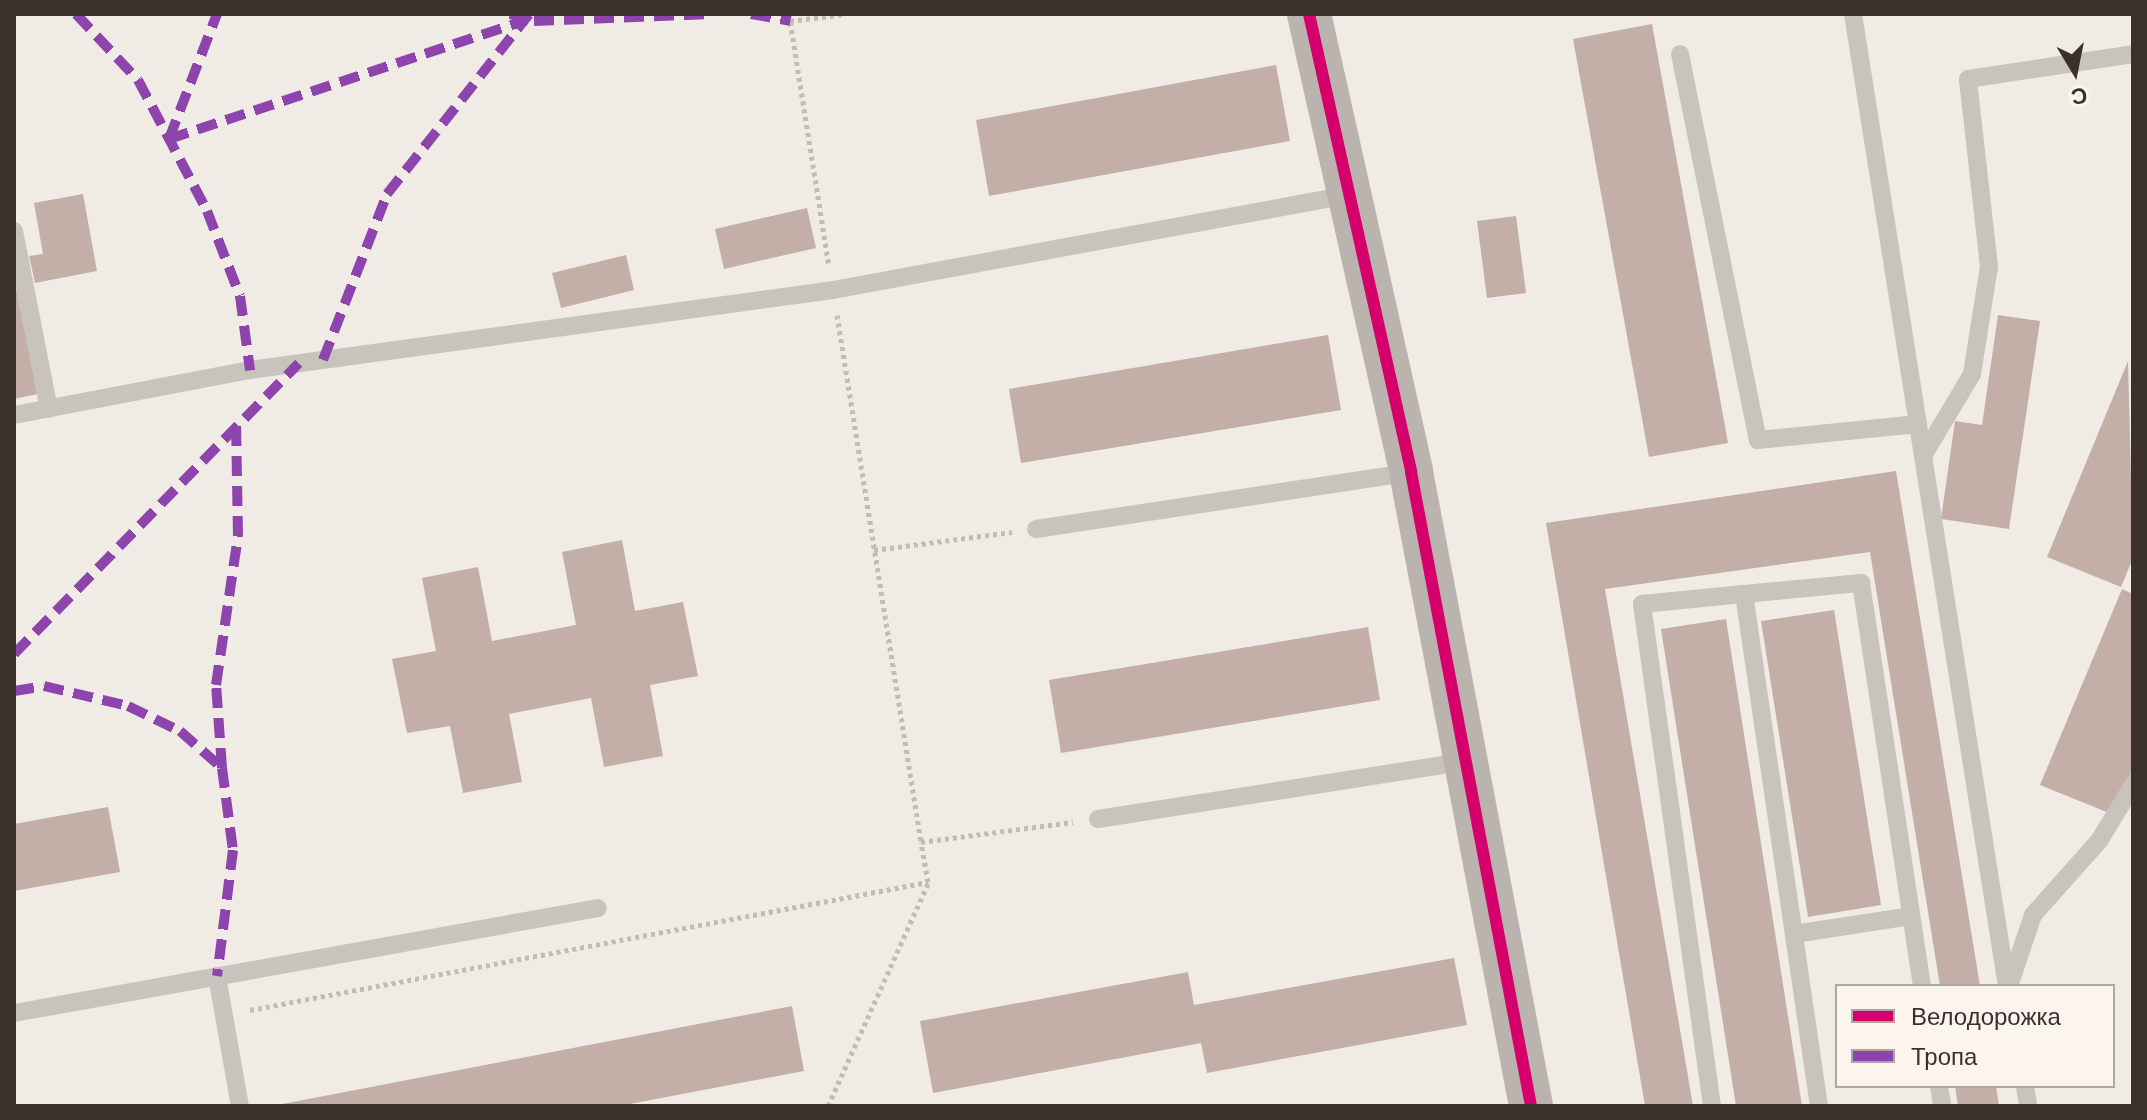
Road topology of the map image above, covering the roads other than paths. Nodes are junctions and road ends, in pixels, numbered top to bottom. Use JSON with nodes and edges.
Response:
{"nodes":[{"id":1,"x":1309,"y":14,"type":"edge"},
{"id":2,"x":1853,"y":14,"type":"edge"},
{"id":3,"x":1680,"y":54,"type":"dead end"},
{"id":4,"x":2133,"y":54,"type":"edge"},
{"id":5,"x":1348,"y":195,"type":"junction"},
{"id":6,"x":14,"y":231,"type":"edge"},
{"id":7,"x":49,"y":409,"type":"junction"},
{"id":8,"x":14,"y":415,"type":"edge"},
{"id":9,"x":1918,"y":424,"type":"junction"},
{"id":10,"x":1923,"y":456,"type":"junction"},
{"id":11,"x":1411,"y":472,"type":"junction"},
{"id":12,"x":1036,"y":529,"type":"road end"},
{"id":13,"x":1744,"y":594,"type":"junction"},
{"id":14,"x":1467,"y":761,"type":"junction"},
{"id":15,"x":2133,"y":785,"type":"edge"},
{"id":16,"x":1098,"y":819,"type":"road end"},
{"id":17,"x":598,"y":908,"type":"dead end"},
{"id":18,"x":1911,"y":916,"type":"junction"},
{"id":19,"x":1794,"y":934,"type":"junction"},
{"id":20,"x":217,"y":976,"type":"junction"},
{"id":21,"x":1922,"y":984,"type":"edge"},
{"id":22,"x":2008,"y":984,"type":"edge"},
{"id":23,"x":2009,"y":984,"type":"edge"},
{"id":24,"x":14,"y":1013,"type":"edge"},
{"id":25,"x":1525,"y":1105,"type":"edge"},
{"id":26,"x":240,"y":1106,"type":"edge"},
{"id":27,"x":1712,"y":1106,"type":"edge"},
{"id":28,"x":1819,"y":1106,"type":"edge"}],
"edges":[{"from":1,"to":5,"type":"street"},
{"from":2,"to":9,"type":"lane"},
{"from":3,"to":9,"type":"lane"},
{"from":4,"to":10,"type":"lane"},
{"from":5,"to":7,"type":"lane"},
{"from":5,"to":11,"type":"street"},
{"from":6,"to":7,"type":"lane"},
{"from":7,"to":8,"type":"lane"},
{"from":9,"to":10,"type":"lane"},
{"from":10,"to":22,"type":"lane"},
{"from":11,"to":12,"type":"lane"},
{"from":11,"to":14,"type":"street"},
{"from":13,"to":18,"type":"lane"},
{"from":13,"to":19,"type":"lane"},
{"from":13,"to":27,"type":"lane"},
{"from":14,"to":16,"type":"lane"},
{"from":14,"to":25,"type":"street"},
{"from":15,"to":23,"type":"lane"},
{"from":17,"to":20,"type":"lane"},
{"from":18,"to":19,"type":"lane"},
{"from":18,"to":21,"type":"lane"},
{"from":19,"to":28,"type":"lane"},
{"from":20,"to":24,"type":"lane"},
{"from":20,"to":26,"type":"lane"}]}
